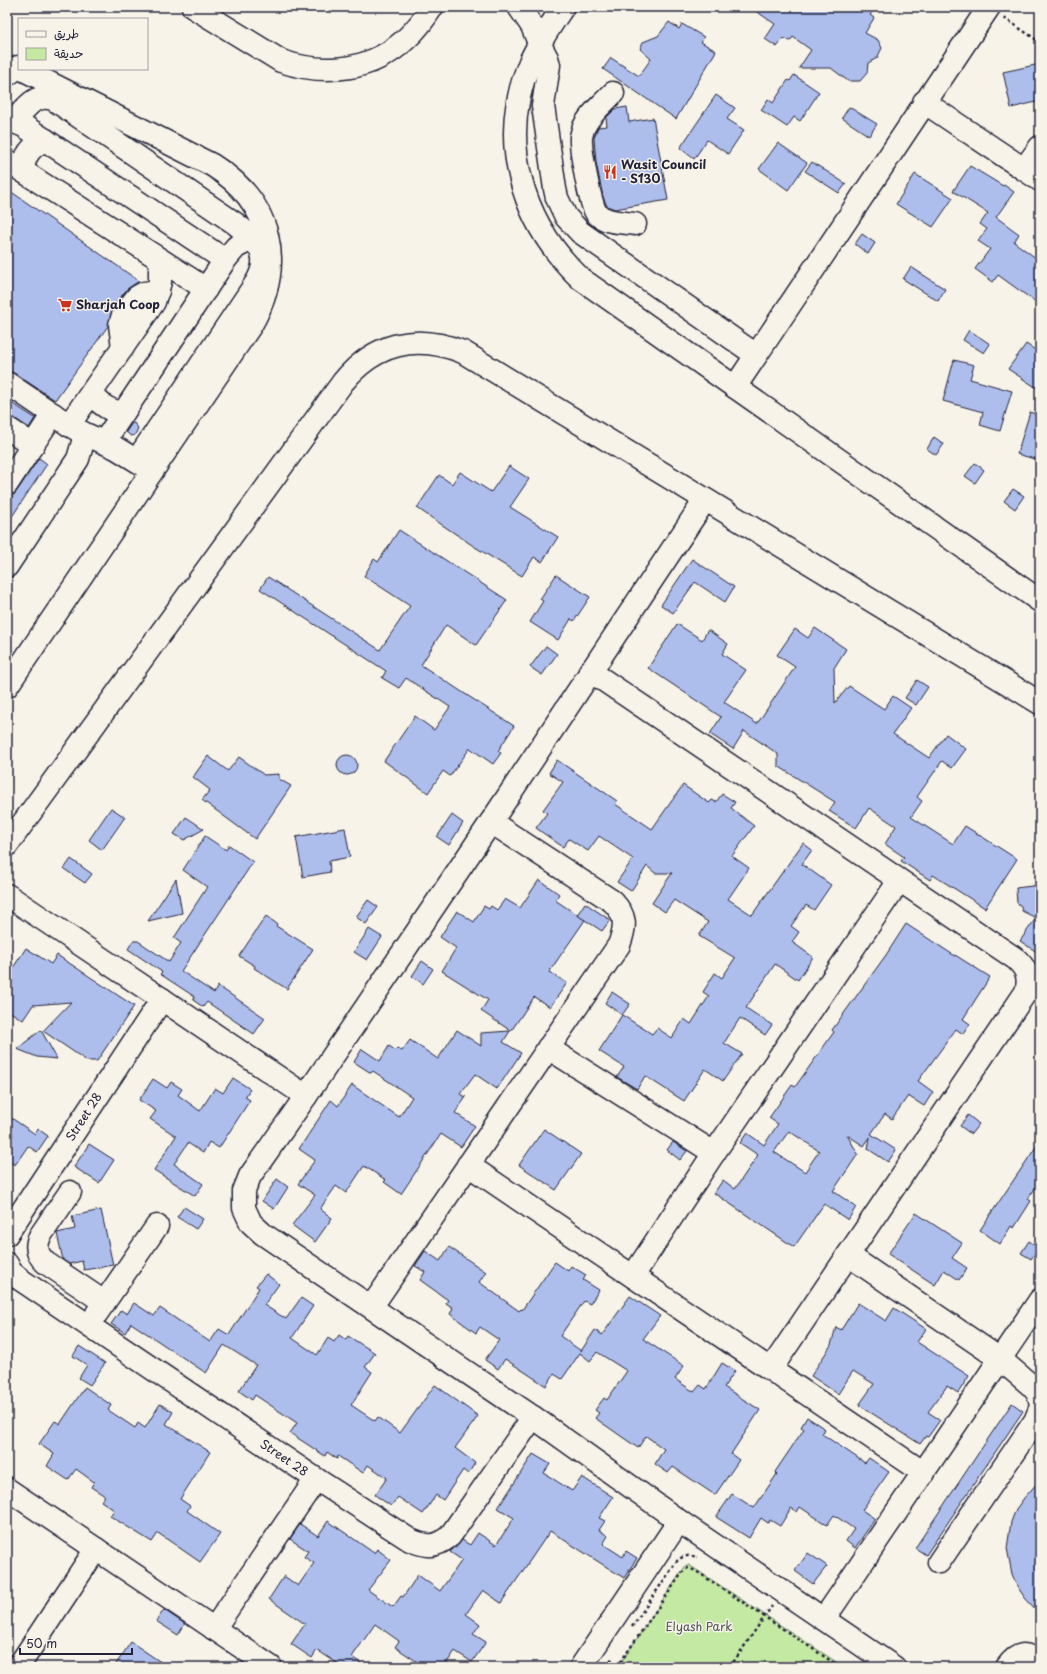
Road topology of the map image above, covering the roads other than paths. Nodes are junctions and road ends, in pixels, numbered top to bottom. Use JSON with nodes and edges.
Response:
{"nodes":[{"id":1,"x":193,"y":7,"type":"edge"},
{"id":2,"x":432,"y":7,"type":"edge"},
{"id":3,"x":519,"y":7,"type":"edge"},
{"id":4,"x":563,"y":7,"type":"edge"},
{"id":5,"x":988,"y":7,"type":"edge"},
{"id":6,"x":539,"y":43,"type":"junction"},
{"id":7,"x":19,"y":70,"type":"edge"},
{"id":8,"x":613,"y":93,"type":"dead end"},
{"id":9,"x":924,"y":102,"type":"junction"},
{"id":10,"x":11,"y":122,"type":"edge"},
{"id":11,"x":46,"y":140,"type":"junction"},
{"id":12,"x":1040,"y":147,"type":"edge"},
{"id":13,"x":15,"y":166,"type":"edge"},
{"id":14,"x":586,"y":171,"type":"junction"},
{"id":15,"x":1032,"y":174,"type":"edge"},
{"id":16,"x":553,"y":178,"type":"junction"},
{"id":17,"x":236,"y":224,"type":"junction"},
{"id":18,"x":635,"y":224,"type":"dead end"},
{"id":19,"x":252,"y":238,"type":"junction"},
{"id":20,"x":221,"y":257,"type":"junction"},
{"id":21,"x":160,"y":260,"type":"junction"},
{"id":22,"x":206,"y":289,"type":"junction"},
{"id":23,"x":756,"y":355,"type":"junction"},
{"id":24,"x":7,"y":383,"type":"edge"},
{"id":25,"x":735,"y":387,"type":"junction"},
{"id":26,"x":92,"y":393,"type":"junction"},
{"id":27,"x":123,"y":414,"type":"junction"},
{"id":28,"x":68,"y":424,"type":"junction"},
{"id":29,"x":7,"y":428,"type":"edge"},
{"id":30,"x":104,"y":442,"type":"junction"},
{"id":31,"x":33,"y":445,"type":"junction"},
{"id":32,"x":144,"y":465,"type":"junction"},
{"id":33,"x":7,"y":484,"type":"edge"},
{"id":34,"x":705,"y":500,"type":"junction"},
{"id":35,"x":7,"y":566,"type":"edge"},
{"id":36,"x":1040,"y":601,"type":"edge"},
{"id":37,"x":590,"y":671,"type":"junction"},
{"id":38,"x":7,"y":686,"type":"edge"},
{"id":39,"x":1040,"y":703,"type":"edge"},
{"id":40,"x":491,"y":822,"type":"junction"},
{"id":41,"x":7,"y":845,"type":"edge"},
{"id":42,"x":899,"y":881,"type":"junction"},
{"id":43,"x":7,"y":895,"type":"edge"},
{"id":44,"x":162,"y":999,"type":"junction"},
{"id":45,"x":548,"y":1048,"type":"junction"},
{"id":46,"x":306,"y":1096,"type":"junction"},
{"id":47,"x":714,"y":1153,"type":"junction"},
{"id":48,"x":468,"y":1165,"type":"junction"},
{"id":49,"x":70,"y":1192,"type":"dead end"},
{"id":50,"x":157,"y":1226,"type":"dead end"},
{"id":51,"x":7,"y":1234,"type":"edge"},
{"id":52,"x":848,"y":1255,"type":"junction"},
{"id":53,"x":7,"y":1264,"type":"edge"},
{"id":54,"x":633,"y":1276,"type":"junction"},
{"id":55,"x":1040,"y":1300,"type":"edge"},
{"id":56,"x":104,"y":1302,"type":"junction"},
{"id":57,"x":372,"y":1306,"type":"junction"},
{"id":58,"x":88,"y":1326,"type":"junction"},
{"id":59,"x":1000,"y":1359,"type":"junction"},
{"id":60,"x":771,"y":1369,"type":"junction"},
{"id":61,"x":1040,"y":1401,"type":"edge"},
{"id":62,"x":1040,"y":1409,"type":"edge"},
{"id":63,"x":533,"y":1418,"type":"junction"},
{"id":64,"x":924,"y":1473,"type":"junction"},
{"id":65,"x":316,"y":1479,"type":"junction"},
{"id":66,"x":7,"y":1490,"type":"edge"},
{"id":67,"x":679,"y":1521,"type":"junction"},
{"id":68,"x":96,"y":1549,"type":"junction"},
{"id":69,"x":939,"y":1562,"type":"dead end"},
{"id":70,"x":824,"y":1619,"type":"junction"},
{"id":71,"x":214,"y":1629,"type":"junction"},
{"id":72,"x":1040,"y":1662,"type":"edge"},
{"id":73,"x":18,"y":1667,"type":"edge"},
{"id":74,"x":270,"y":1667,"type":"edge"},
{"id":75,"x":581,"y":1667,"type":"edge"},
{"id":76,"x":894,"y":1667,"type":"edge"},
{"id":77,"x":1007,"y":1667,"type":"edge"}],
"edges":[{"from":1,"to":2,"type":"street"},
{"from":3,"to":6,"type":"street"},
{"from":4,"to":6,"type":"street"},
{"from":5,"to":9,"type":"street"},
{"from":6,"to":16,"type":"street"},
{"from":6,"to":25,"type":"street"},
{"from":7,"to":32,"type":"street"},
{"from":8,"to":14,"type":"street"},
{"from":9,"to":15,"type":"street"},
{"from":9,"to":23,"type":"street"},
{"from":10,"to":11,"type":"street"},
{"from":10,"to":17,"type":"street"},
{"from":11,"to":13,"type":"street"},
{"from":11,"to":20,"type":"street"},
{"from":12,"to":15,"type":"street"},
{"from":13,"to":21,"type":"street"},
{"from":14,"to":16,"type":"street"},
{"from":14,"to":18,"type":"street"},
{"from":16,"to":23,"type":"street"},
{"from":17,"to":19,"type":"street"},
{"from":17,"to":20,"type":"street"},
{"from":19,"to":20,"type":"street"},
{"from":19,"to":32,"type":"street"},
{"from":20,"to":22,"type":"street"},
{"from":21,"to":22,"type":"street"},
{"from":21,"to":26,"type":"street"},
{"from":22,"to":27,"type":"street"},
{"from":23,"to":25,"type":"street"},
{"from":24,"to":28,"type":"street"},
{"from":25,"to":36,"type":"street"},
{"from":26,"to":27,"type":"street"},
{"from":26,"to":28,"type":"street"},
{"from":27,"to":30,"type":"street"},
{"from":28,"to":30,"type":"street"},
{"from":28,"to":31,"type":"street"},
{"from":28,"to":35,"type":"street"},
{"from":29,"to":31,"type":"street"},
{"from":30,"to":32,"type":"street"},
{"from":31,"to":33,"type":"street"},
{"from":32,"to":38,"type":"street"},
{"from":34,"to":37,"type":"street"},
{"from":34,"to":39,"type":"street"},
{"from":34,"to":41,"type":"street"},
{"from":37,"to":40,"type":"street"},
{"from":37,"to":42,"type":"street"},
{"from":40,"to":45,"type":"street"},
{"from":40,"to":46,"type":"street"},
{"from":42,"to":47,"type":"street"},
{"from":42,"to":52,"type":"street"},
{"from":43,"to":44,"type":"street"},
{"from":44,"to":46,"type":"street"},
{"from":44,"to":51,"type":"street","name":"Street 28"},
{"from":45,"to":47,"type":"street"},
{"from":45,"to":48,"type":"street"},
{"from":46,"to":57,"type":"street"},
{"from":47,"to":54,"type":"street"},
{"from":48,"to":54,"type":"street"},
{"from":48,"to":57,"type":"street"},
{"from":49,"to":56,"type":"street"},
{"from":50,"to":56,"type":"street"},
{"from":52,"to":59,"type":"street"},
{"from":52,"to":60,"type":"street"},
{"from":53,"to":58,"type":"street","name":"Street 28"},
{"from":54,"to":60,"type":"street"},
{"from":55,"to":59,"type":"street"},
{"from":56,"to":58,"type":"street"},
{"from":57,"to":63,"type":"street"},
{"from":58,"to":65,"type":"street","name":"Street 28"},
{"from":59,"to":61,"type":"street"},
{"from":59,"to":64,"type":"street"},
{"from":60,"to":64,"type":"street"},
{"from":62,"to":69,"type":"street"},
{"from":63,"to":65,"type":"street","name":"Street 28"},
{"from":63,"to":67,"type":"street"},
{"from":64,"to":70,"type":"street"},
{"from":65,"to":71,"type":"street"},
{"from":66,"to":68,"type":"street"},
{"from":67,"to":70,"type":"street"},
{"from":67,"to":75,"type":"street"},
{"from":68,"to":71,"type":"street"},
{"from":68,"to":73,"type":"street"},
{"from":70,"to":76,"type":"street"},
{"from":71,"to":74,"type":"street"},
{"from":72,"to":77,"type":"street"}]}
